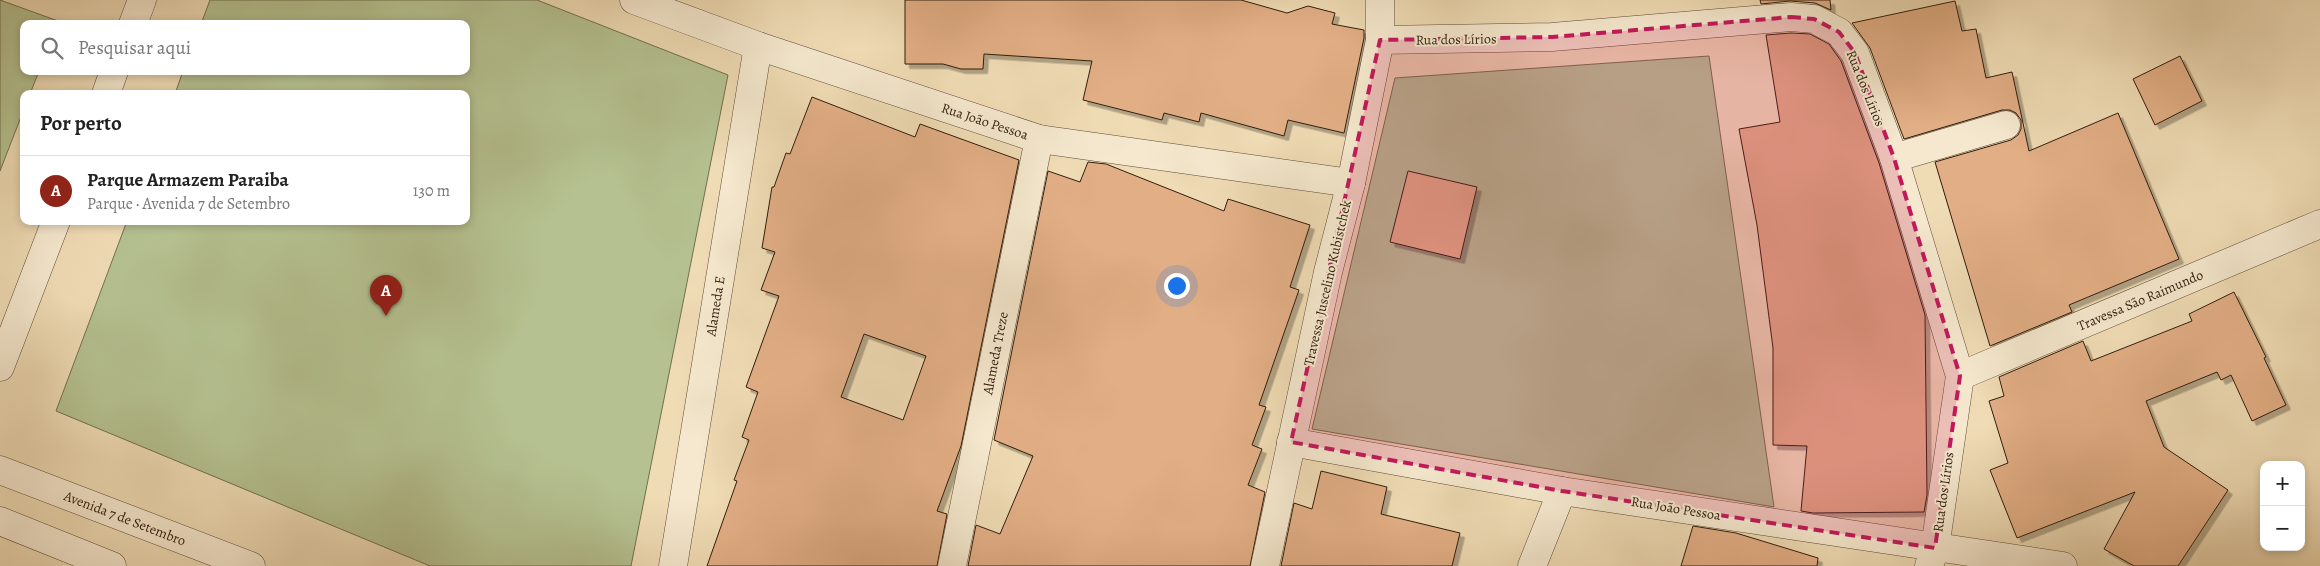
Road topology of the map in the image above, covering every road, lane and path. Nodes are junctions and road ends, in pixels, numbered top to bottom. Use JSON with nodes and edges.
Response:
{"nodes":[{"id":1,"x":142,"y":0,"type":"edge"},
{"id":2,"x":634,"y":0,"type":"edge"},
{"id":3,"x":1380,"y":0,"type":"edge"},
{"id":4,"x":134,"y":20,"type":"edge"},
{"id":5,"x":1380,"y":40,"type":"junction"},
{"id":6,"x":758,"y":46,"type":"junction"},
{"id":7,"x":113,"y":75,"type":"edge"},
{"id":8,"x":107,"y":90,"type":"edge"},
{"id":9,"x":2006,"y":125,"type":"dead end"},
{"id":10,"x":1039,"y":139,"type":"junction"},
{"id":11,"x":1894,"y":158,"type":"junction"},
{"id":12,"x":1351,"y":183,"type":"junction"},
{"id":13,"x":2320,"y":224,"type":"edge"},
{"id":14,"x":54,"y":225,"type":"edge"},
{"id":15,"x":0,"y":367,"type":"edge"},
{"id":16,"x":1960,"y":376,"type":"junction"},
{"id":17,"x":1290,"y":442,"type":"junction"},
{"id":18,"x":0,"y":470,"type":"edge"},
{"id":19,"x":1562,"y":491,"type":"junction"},
{"id":20,"x":0,"y":521,"type":"edge"},
{"id":21,"x":1932,"y":557,"type":"edge"},
{"id":22,"x":112,"y":566,"type":"edge"},
{"id":23,"x":250,"y":566,"type":"edge"},
{"id":24,"x":673,"y":566,"type":"edge"},
{"id":25,"x":952,"y":566,"type":"edge"},
{"id":26,"x":1265,"y":566,"type":"edge"},
{"id":27,"x":1532,"y":566,"type":"edge"},
{"id":28,"x":2063,"y":566,"type":"edge"}],
"edges":[{"from":1,"to":4,"type":"street"},
{"from":2,"to":6,"type":"street","name":"Rua João Pessoa"},
{"from":3,"to":5,"type":"street","name":"Travessa Juscelino Kubistchek"},
{"from":5,"to":11,"type":"street","name":"Rua dos Lírios"},
{"from":5,"to":12,"type":"street","name":"Travessa Juscelino Kubistchek"},
{"from":6,"to":10,"type":"street","name":"Rua João Pessoa"},
{"from":6,"to":24,"type":"street","name":"Alameda E"},
{"from":7,"to":8,"type":"street"},
{"from":9,"to":11,"type":"street"},
{"from":10,"to":12,"type":"street","name":"Rua João Pessoa"},
{"from":10,"to":25,"type":"street","name":"Alameda Treze"},
{"from":11,"to":16,"type":"street","name":"Rua dos Lírios"},
{"from":12,"to":17,"type":"street","name":"Travessa Juscelino Kubistchek"},
{"from":13,"to":16,"type":"street","name":"Travessa São Raimundo"},
{"from":14,"to":15,"type":"street"},
{"from":16,"to":21,"type":"street","name":"Rua dos Lírios"},
{"from":17,"to":19,"type":"street","name":"Rua João Pessoa"},
{"from":17,"to":26,"type":"street","name":"Travessa Juscelino Kubistchek"},
{"from":18,"to":23,"type":"street","name":"Avenida 7 de Setembro"},
{"from":19,"to":21,"type":"street","name":"Rua João Pessoa"},
{"from":19,"to":27,"type":"street"},
{"from":20,"to":22,"type":"street"},
{"from":21,"to":28,"type":"street","name":"Rua João Pessoa"}]}
